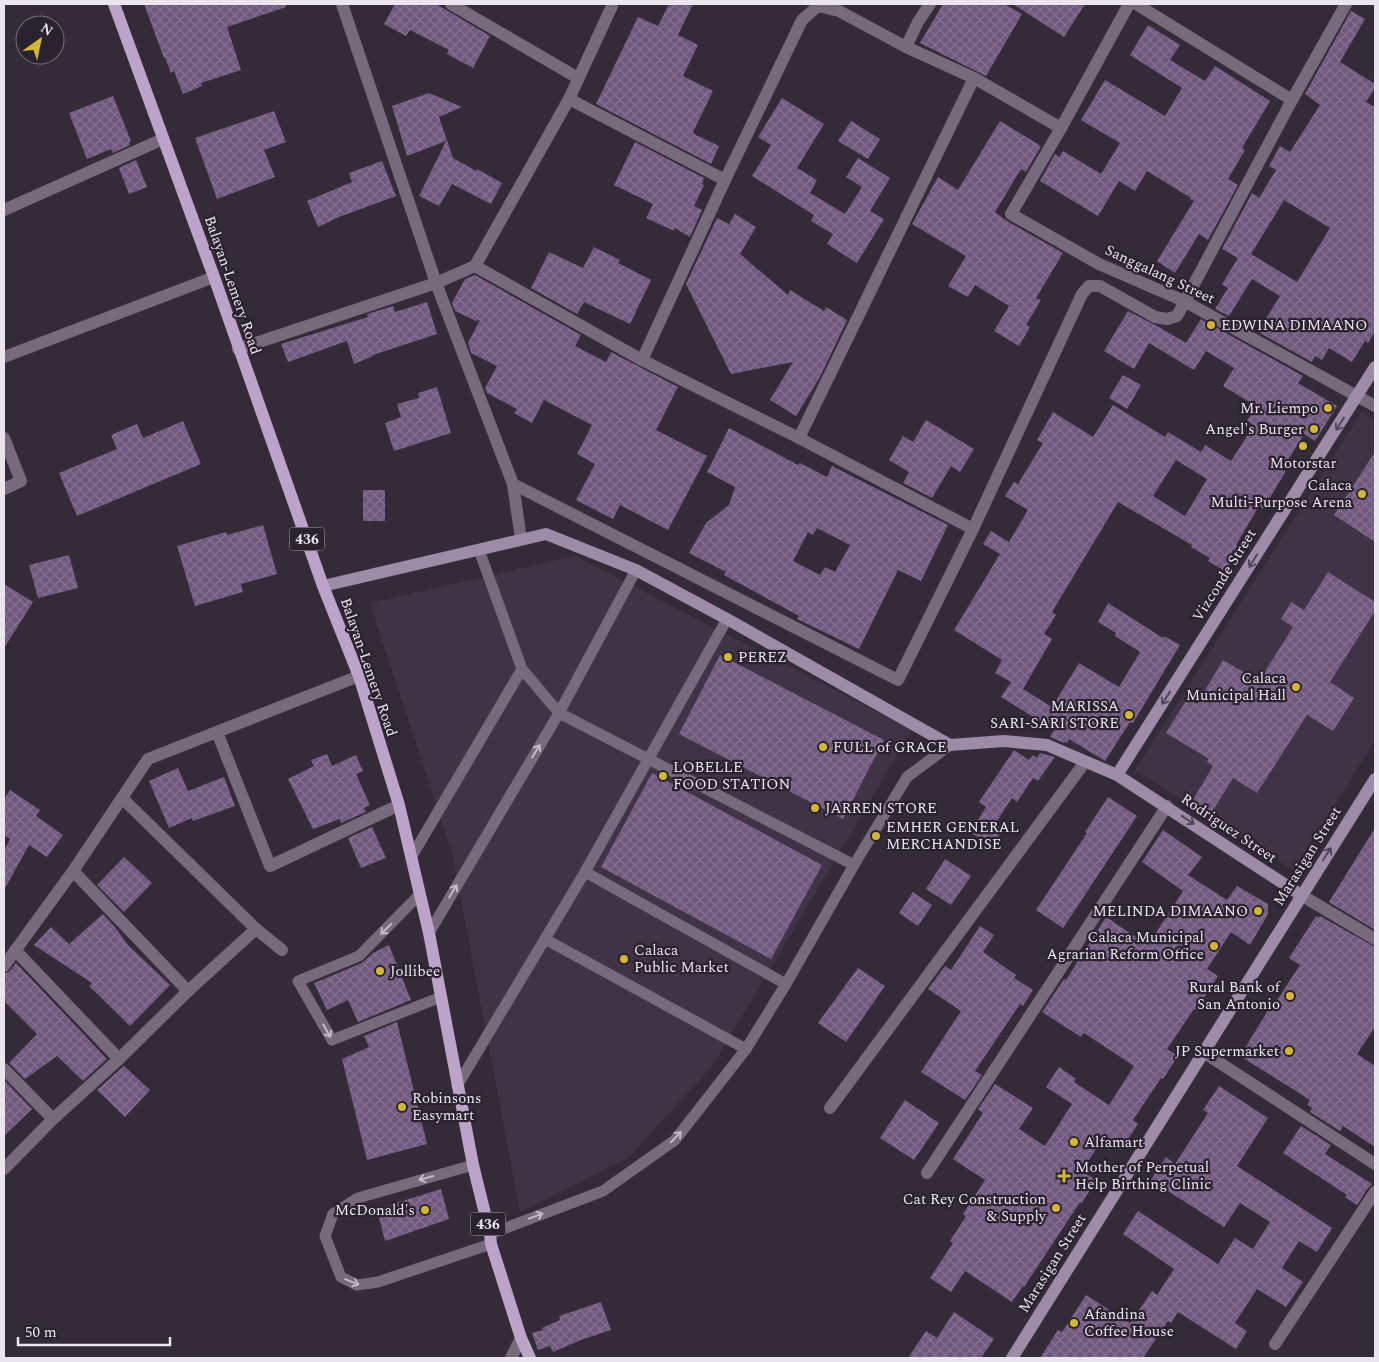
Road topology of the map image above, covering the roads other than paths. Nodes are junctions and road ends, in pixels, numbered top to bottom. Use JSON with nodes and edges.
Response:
{"nodes":[{"id":1,"x":114,"y":4,"type":"edge"},
{"id":2,"x":342,"y":4,"type":"edge"},
{"id":3,"x":451,"y":4,"type":"edge"},
{"id":4,"x":930,"y":4,"type":"edge"},
{"id":5,"x":1129,"y":4,"type":"edge"},
{"id":6,"x":1136,"y":4,"type":"edge"},
{"id":7,"x":1346,"y":4,"type":"edge"},
{"id":8,"x":612,"y":6,"type":"dead end"},
{"id":9,"x":906,"y":47,"type":"junction"},
{"id":10,"x":578,"y":78,"type":"junction"},
{"id":11,"x":974,"y":78,"type":"junction"},
{"id":12,"x":569,"y":99,"type":"junction"},
{"id":13,"x":1292,"y":100,"type":"junction"},
{"id":14,"x":1061,"y":128,"type":"junction"},
{"id":15,"x":163,"y":139,"type":"junction"},
{"id":16,"x":726,"y":180,"type":"junction"},
{"id":17,"x":4,"y":210,"type":"edge"},
{"id":18,"x":475,"y":266,"type":"junction"},
{"id":19,"x":214,"y":277,"type":"junction"},
{"id":20,"x":436,"y":283,"type":"junction"},
{"id":21,"x":1184,"y":301,"type":"junction"},
{"id":22,"x":238,"y":349,"type":"junction"},
{"id":23,"x":4,"y":357,"type":"edge"},
{"id":24,"x":642,"y":360,"type":"junction"},
{"id":25,"x":1375,"y":368,"type":"edge"},
{"id":26,"x":1358,"y":395,"type":"junction"},
{"id":27,"x":1375,"y":406,"type":"edge"},
{"id":28,"x":4,"y":438,"type":"edge"},
{"id":29,"x":799,"y":438,"type":"junction"},
{"id":30,"x":514,"y":484,"type":"junction"},
{"id":31,"x":4,"y":489,"type":"edge"},
{"id":32,"x":973,"y":529,"type":"junction"},
{"id":33,"x":521,"y":539,"type":"junction"},
{"id":34,"x":479,"y":550,"type":"junction"},
{"id":35,"x":636,"y":570,"type":"junction"},
{"id":36,"x":323,"y":586,"type":"junction"},
{"id":37,"x":727,"y":619,"type":"junction"},
{"id":38,"x":522,"y":669,"type":"junction"},
{"id":39,"x":359,"y":676,"type":"junction"},
{"id":40,"x":559,"y":713,"type":"junction"},
{"id":41,"x":217,"y":732,"type":"junction"},
{"id":42,"x":950,"y":745,"type":"junction"},
{"id":43,"x":648,"y":758,"type":"junction"},
{"id":44,"x":1085,"y":762,"type":"junction"},
{"id":45,"x":1117,"y":775,"type":"junction"},
{"id":46,"x":1375,"y":779,"type":"edge"},
{"id":47,"x":122,"y":798,"type":"junction"},
{"id":48,"x":399,"y":805,"type":"junction"},
{"id":49,"x":1167,"y":806,"type":"junction"},
{"id":50,"x":412,"y":856,"type":"junction"},
{"id":51,"x":854,"y":865,"type":"junction"},
{"id":52,"x":73,"y":871,"type":"junction"},
{"id":53,"x":585,"y":872,"type":"junction"},
{"id":54,"x":420,"y":894,"type":"junction"},
{"id":55,"x":1301,"y":895,"type":"junction"},
{"id":56,"x":256,"y":929,"type":"junction"},
{"id":57,"x":428,"y":932,"type":"junction"},
{"id":58,"x":545,"y":939,"type":"junction"},
{"id":59,"x":1375,"y":939,"type":"edge"},
{"id":60,"x":15,"y":950,"type":"junction"},
{"id":61,"x":282,"y":950,"type":"dead end"},
{"id":62,"x":4,"y":966,"type":"edge"},
{"id":63,"x":786,"y":984,"type":"junction"},
{"id":64,"x":188,"y":991,"type":"junction"},
{"id":65,"x":441,"y":997,"type":"junction"},
{"id":66,"x":746,"y":1049,"type":"junction"},
{"id":67,"x":1203,"y":1052,"type":"junction"},
{"id":68,"x":119,"y":1059,"type":"junction"},
{"id":69,"x":4,"y":1069,"type":"edge"},
{"id":70,"x":457,"y":1086,"type":"junction"},
{"id":71,"x":830,"y":1108,"type":"dead end"},
{"id":72,"x":53,"y":1119,"type":"junction"},
{"id":73,"x":1375,"y":1164,"type":"edge"},
{"id":74,"x":473,"y":1165,"type":"junction"},
{"id":75,"x":4,"y":1168,"type":"edge"},
{"id":76,"x":928,"y":1173,"type":"dead end"},
{"id":77,"x":1375,"y":1192,"type":"edge"},
{"id":78,"x":490,"y":1239,"type":"junction"},
{"id":79,"x":521,"y":1338,"type":"junction"},
{"id":80,"x":1275,"y":1344,"type":"dead end"},
{"id":81,"x":512,"y":1358,"type":"edge"},
{"id":82,"x":530,"y":1358,"type":"edge"},
{"id":83,"x":1012,"y":1358,"type":"edge"}],
"edges":[{"from":1,"to":15,"type":"main road","name":"Balayan-Lemery Road","number":"436"},
{"from":2,"to":20,"type":"street"},
{"from":3,"to":10,"type":"street"},
{"from":4,"to":9,"type":"street"},
{"from":5,"to":14,"type":"street"},
{"from":6,"to":13,"type":"street"},
{"from":7,"to":13,"type":"street"},
{"from":8,"to":10,"type":"street"},
{"from":9,"to":11,"type":"street"},
{"from":9,"to":16,"type":"street"},
{"from":10,"to":12,"type":"street"},
{"from":11,"to":14,"type":"street"},
{"from":11,"to":29,"type":"street"},
{"from":12,"to":16,"type":"street"},
{"from":12,"to":18,"type":"street"},
{"from":13,"to":21,"type":"street"},
{"from":14,"to":21,"type":"street","name":"Sanggalang Street"},
{"from":15,"to":17,"type":"street"},
{"from":15,"to":19,"type":"main road","name":"Balayan-Lemery Road","number":"436"},
{"from":16,"to":24,"type":"street"},
{"from":18,"to":20,"type":"street"},
{"from":18,"to":24,"type":"street"},
{"from":19,"to":22,"type":"main road","name":"Balayan-Lemery Road","number":"436"},
{"from":19,"to":23,"type":"street"},
{"from":20,"to":22,"type":"street"},
{"from":20,"to":30,"type":"street"},
{"from":21,"to":26,"type":"street","name":"Sanggalang Street"},
{"from":21,"to":32,"type":"street"},
{"from":22,"to":36,"type":"main road","name":"Balayan-Lemery Road","number":"436"},
{"from":24,"to":29,"type":"street"},
{"from":25,"to":26,"type":"main road","name":"Vizconde Street"},
{"from":26,"to":27,"type":"street","name":"Sanggalang Street"},
{"from":26,"to":45,"type":"main road","name":"Vizconde Street","one_way":true},
{"from":28,"to":31,"type":"street"},
{"from":29,"to":32,"type":"street"},
{"from":30,"to":32,"type":"street"},
{"from":30,"to":33,"type":"street"},
{"from":33,"to":34,"type":"main road"},
{"from":33,"to":35,"type":"main road"},
{"from":34,"to":36,"type":"main road"},
{"from":34,"to":38,"type":"lane"},
{"from":35,"to":37,"type":"main road"},
{"from":35,"to":40,"type":"lane"},
{"from":36,"to":39,"type":"main road","name":"Balayan-Lemery Road","number":"436"},
{"from":37,"to":42,"type":"main road"},
{"from":37,"to":43,"type":"lane"},
{"from":38,"to":40,"type":"lane"},
{"from":38,"to":50,"type":"lane"},
{"from":39,"to":41,"type":"street"},
{"from":39,"to":48,"type":"main road","name":"Balayan-Lemery Road","number":"436"},
{"from":40,"to":43,"type":"lane"},
{"from":57,"to":40,"type":"lane","one_way":true},
{"from":41,"to":47,"type":"street"},
{"from":41,"to":48,"type":"street"},
{"from":42,"to":44,"type":"main road","name":"Rodriguez Street"},
{"from":42,"to":51,"type":"lane"},
{"from":43,"to":51,"type":"lane"},
{"from":43,"to":53,"type":"lane"},
{"from":44,"to":45,"type":"main road","name":"Rodriguez Street"},
{"from":44,"to":71,"type":"street"},
{"from":45,"to":49,"type":"main road","name":"Rodriguez Street"},
{"from":55,"to":46,"type":"main road","name":"Marasigan Street","one_way":true},
{"from":47,"to":52,"type":"street"},
{"from":47,"to":56,"type":"street"},
{"from":48,"to":50,"type":"main road","name":"Balayan-Lemery Road","number":"436"},
{"from":49,"to":55,"type":"main road","name":"Rodriguez Street","one_way":true},
{"from":49,"to":76,"type":"street"},
{"from":50,"to":54,"type":"main road","name":"Balayan-Lemery Road","number":"436"},
{"from":51,"to":63,"type":"lane"},
{"from":52,"to":60,"type":"street"},
{"from":52,"to":64,"type":"street"},
{"from":53,"to":58,"type":"lane"},
{"from":53,"to":63,"type":"lane"},
{"from":54,"to":57,"type":"main road","name":"Balayan-Lemery Road","number":"436"},
{"from":54,"to":65,"type":"lane","one_way":true},
{"from":55,"to":59,"type":"street","name":"Rodriguez Street"},
{"from":55,"to":67,"type":"main road","name":"Marasigan Street"},
{"from":56,"to":61,"type":"street"},
{"from":56,"to":64,"type":"street"},
{"from":57,"to":65,"type":"main road","name":"Balayan-Lemery Road","number":"436"},
{"from":58,"to":66,"type":"lane"},
{"from":58,"to":70,"type":"lane"},
{"from":60,"to":62,"type":"street"},
{"from":60,"to":68,"type":"street"},
{"from":63,"to":66,"type":"lane"},
{"from":64,"to":68,"type":"street"},
{"from":65,"to":70,"type":"main road","name":"Balayan-Lemery Road","number":"436"},
{"from":78,"to":66,"type":"lane","one_way":true},
{"from":67,"to":73,"type":"street"},
{"from":67,"to":83,"type":"main road","name":"Marasigan Street"},
{"from":68,"to":72,"type":"street"},
{"from":69,"to":72,"type":"street"},
{"from":70,"to":74,"type":"main road","name":"Balayan-Lemery Road","number":"436"},
{"from":72,"to":75,"type":"street"},
{"from":74,"to":78,"type":"main road","name":"Balayan-Lemery Road","number":"436"},
{"from":74,"to":78,"type":"lane","one_way":true},
{"from":77,"to":80,"type":"street"},
{"from":78,"to":79,"type":"main road","name":"Balayan-Lemery Road","number":"436"},
{"from":79,"to":81,"type":"street"},
{"from":79,"to":82,"type":"main road","name":"Balayan-Lemery Road","number":"436"}]}
